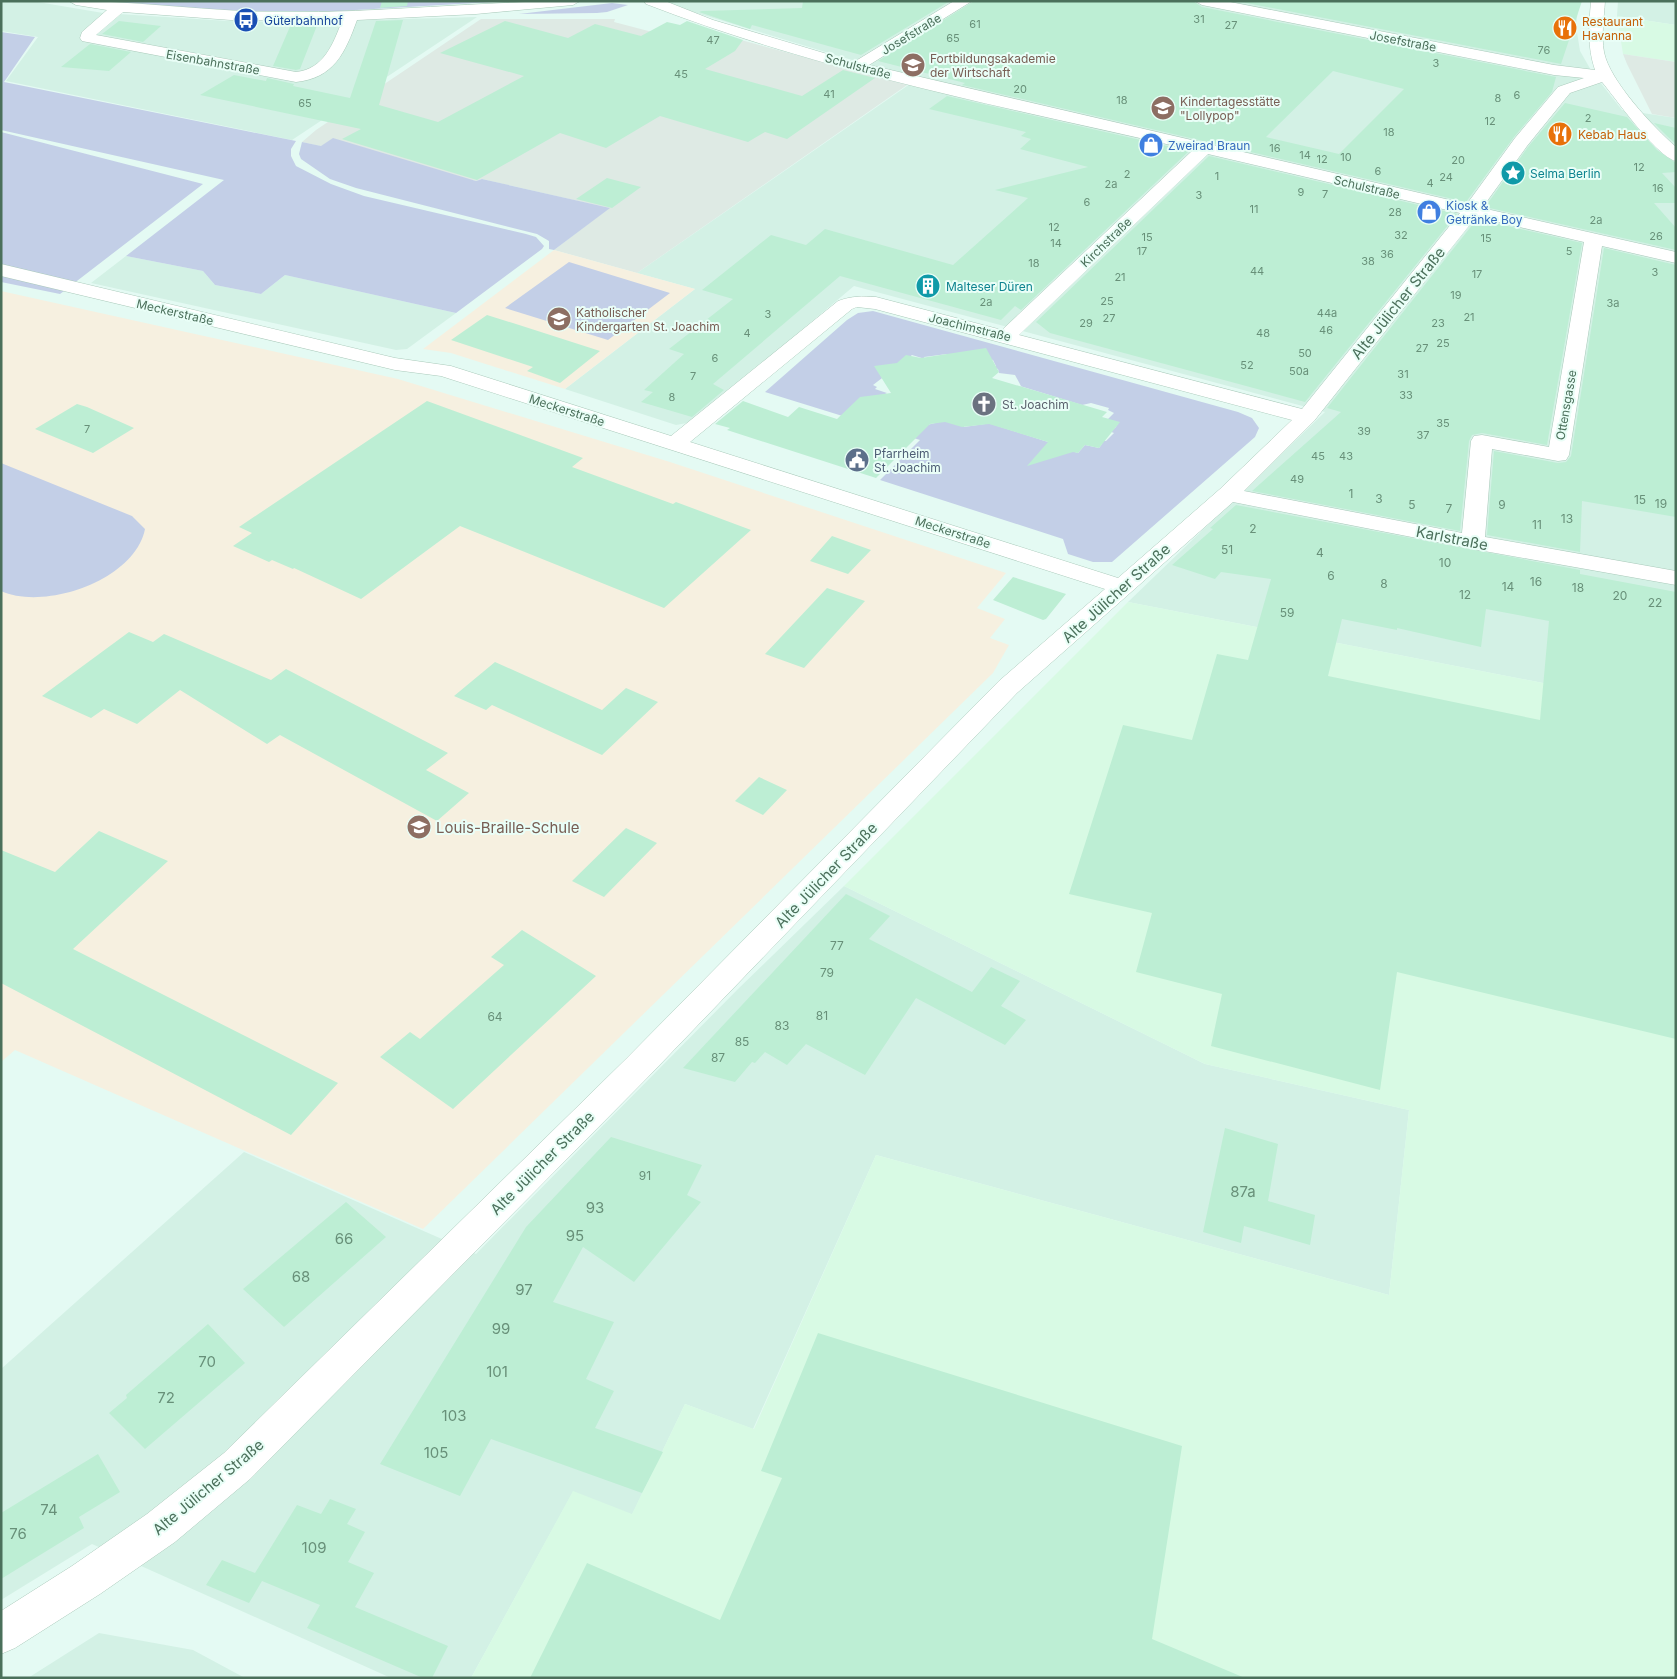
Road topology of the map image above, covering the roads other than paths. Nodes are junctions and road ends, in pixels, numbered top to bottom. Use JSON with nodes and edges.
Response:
{"nodes":[{"id":1,"x":76,"y":1,"type":"edge"},
{"id":2,"x":573,"y":1,"type":"edge"},
{"id":3,"x":651,"y":1,"type":"edge"},
{"id":4,"x":965,"y":1,"type":"edge"},
{"id":5,"x":1202,"y":1,"type":"edge"},
{"id":6,"x":1598,"y":1,"type":"edge"},
{"id":7,"x":119,"y":8,"type":"junction"},
{"id":8,"x":351,"y":16,"type":"junction"},
{"id":9,"x":856,"y":68,"type":"junction"},
{"id":10,"x":1605,"y":76,"type":"junction"},
{"id":11,"x":1204,"y":148,"type":"junction"},
{"id":12,"x":1676,"y":156,"type":"edge"},
{"id":13,"x":1471,"y":211,"type":"junction"},
{"id":14,"x":1594,"y":239,"type":"junction"},
{"id":15,"x":1676,"y":258,"type":"edge"},
{"id":16,"x":1,"y":270,"type":"edge"},
{"id":17,"x":1007,"y":336,"type":"junction"},
{"id":18,"x":1307,"y":417,"type":"junction"},
{"id":19,"x":674,"y":444,"type":"junction"},
{"id":20,"x":1228,"y":494,"type":"junction"},
{"id":21,"x":1473,"y":542,"type":"junction"},
{"id":22,"x":1676,"y":578,"type":"edge"},
{"id":23,"x":1123,"y":587,"type":"junction"},
{"id":24,"x":1,"y":1634,"type":"edge"}],
"edges":[{"from":1,"to":7,"type":"street"},
{"from":2,"to":8,"type":"street"},
{"from":3,"to":9,"type":"street","name":"Schulstraße"},
{"from":4,"to":9,"type":"street","name":"Josefstraße"},
{"from":5,"to":10,"type":"street","name":"Josefstraße"},
{"from":6,"to":10,"type":"street"},
{"from":7,"to":8,"type":"street"},
{"from":7,"to":8,"type":"street","name":"Eisenbahnstraße"},
{"from":9,"to":11,"type":"street","name":"Schulstraße"},
{"from":10,"to":12,"type":"street"},
{"from":10,"to":13,"type":"street","name":"Alte Jülicher Straße"},
{"from":11,"to":13,"type":"street","name":"Schulstraße"},
{"from":11,"to":17,"type":"street","name":"Kirchstraße"},
{"from":13,"to":14,"type":"street","name":"Schulstraße"},
{"from":13,"to":18,"type":"street","name":"Alte Jülicher Straße"},
{"from":14,"to":15,"type":"street","name":"Schulstraße"},
{"from":14,"to":21,"type":"street","name":"Ottensgasse"},
{"from":16,"to":19,"type":"street","name":"Meckerstraße"},
{"from":17,"to":18,"type":"street","name":"Joachimstraße"},
{"from":17,"to":19,"type":"street","name":"Joachimstraße"},
{"from":18,"to":20,"type":"street","name":"Alte Jülicher Straße"},
{"from":19,"to":23,"type":"street","name":"Meckerstraße"},
{"from":20,"to":21,"type":"street","name":"Karlstraße"},
{"from":20,"to":23,"type":"street","name":"Alte Jülicher Straße"},
{"from":21,"to":22,"type":"street","name":"Karlstraße"},
{"from":23,"to":24,"type":"street","name":"Alte Jülicher Straße"}]}
